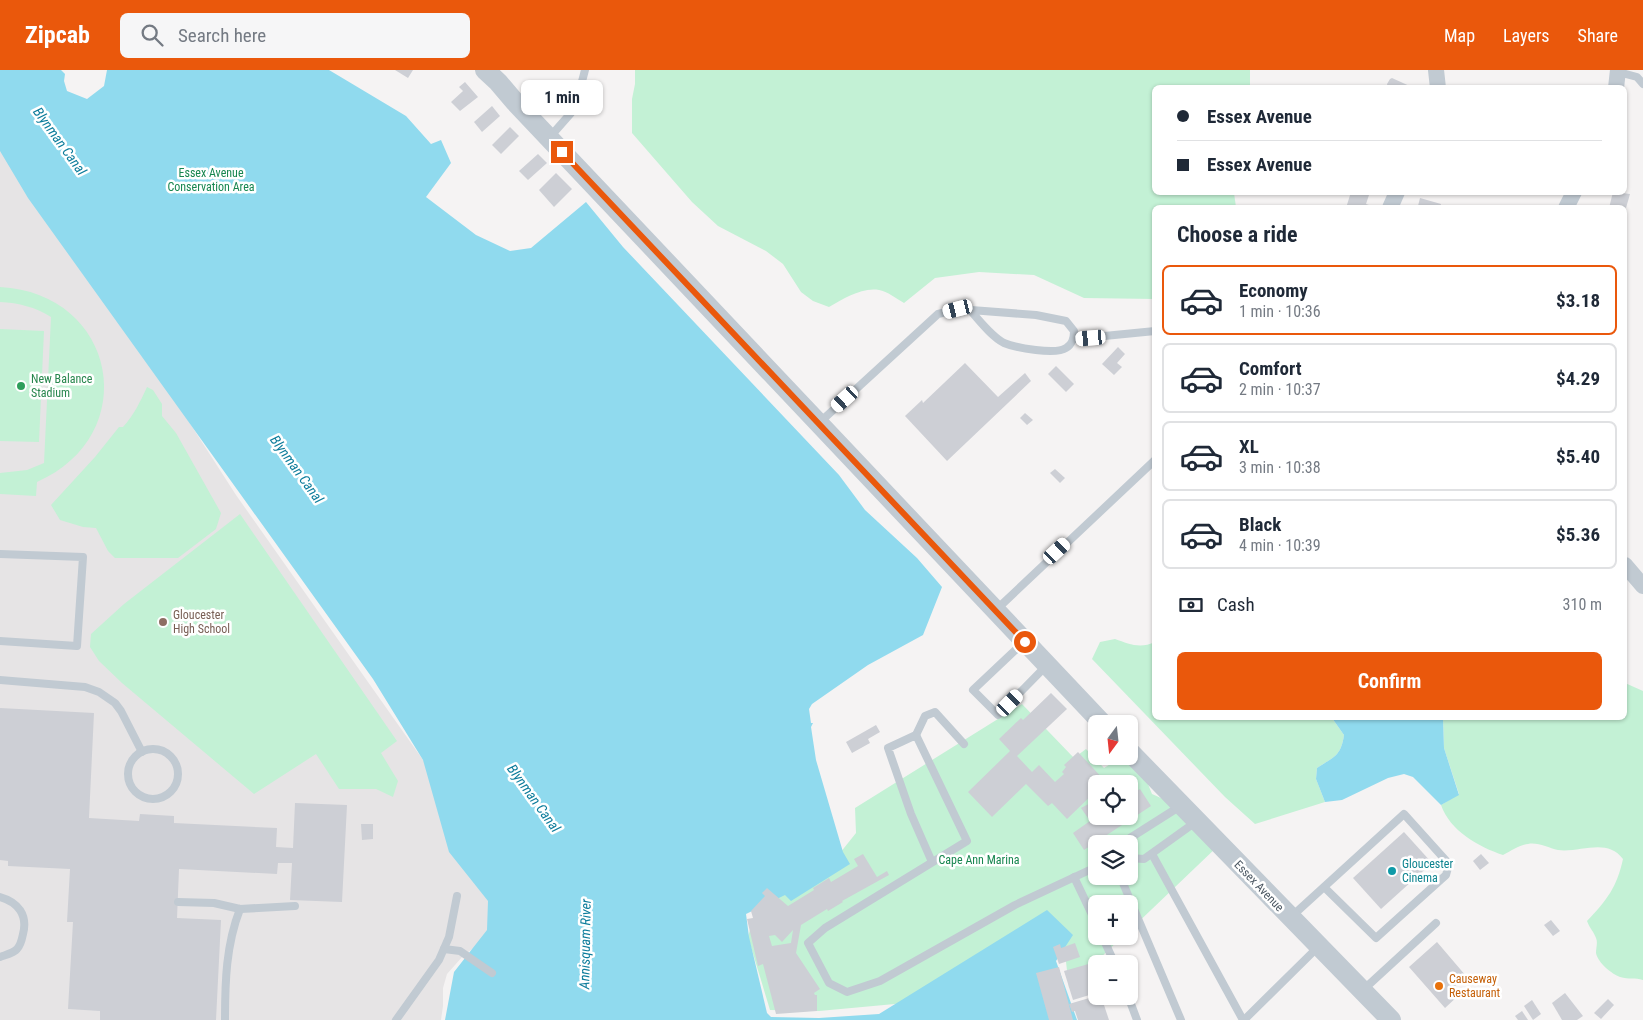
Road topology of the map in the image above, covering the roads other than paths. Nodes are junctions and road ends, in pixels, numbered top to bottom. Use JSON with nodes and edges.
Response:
{"nodes":[{"id":1,"x":585,"y":70,"type":"edge"},
{"id":2,"x":1436,"y":70,"type":"edge"},
{"id":3,"x":493,"y":74,"type":"edge"},
{"id":4,"x":1617,"y":77,"type":"edge"},
{"id":5,"x":1643,"y":84,"type":"edge"},
{"id":6,"x":1438,"y":85,"type":"edge"},
{"id":7,"x":549,"y":138,"type":"junction"},
{"id":8,"x":970,"y":310,"type":"junction"},
{"id":9,"x":1152,"y":331,"type":"edge"},
{"id":10,"x":1074,"y":339,"type":"junction"},
{"id":11,"x":818,"y":424,"type":"junction"},
{"id":12,"x":1152,"y":463,"type":"edge"},
{"id":13,"x":0,"y":554,"type":"edge"},
{"id":14,"x":1627,"y":568,"type":"edge"},
{"id":15,"x":1643,"y":586,"type":"edge"},
{"id":16,"x":996,"y":611,"type":"junction"},
{"id":17,"x":0,"y":641,"type":"edge"},
{"id":18,"x":1025,"y":642,"type":"junction"},
{"id":19,"x":1047,"y":665,"type":"junction"},
{"id":20,"x":0,"y":680,"type":"edge"},
{"id":21,"x":1094,"y":715,"type":"edge"},
{"id":22,"x":916,"y":735,"type":"junction"},
{"id":23,"x":964,"y":744,"type":"dead end"},
{"id":24,"x":142,"y":752,"type":"junction"},
{"id":25,"x":1138,"y":760,"type":"edge"},
{"id":26,"x":1182,"y":805,"type":"junction"},
{"id":27,"x":1197,"y":821,"type":"junction"},
{"id":28,"x":1135,"y":835,"type":"edge"},
{"id":29,"x":1152,"y":854,"type":"junction"},
{"id":30,"x":1138,"y":859,"type":"edge"},
{"id":31,"x":932,"y":862,"type":"junction"},
{"id":32,"x":1088,"y":871,"type":"edge"},
{"id":33,"x":1074,"y":877,"type":"junction"},
{"id":34,"x":1124,"y":885,"type":"edge"},
{"id":35,"x":1324,"y":887,"type":"junction"},
{"id":36,"x":457,"y":896,"type":"dead end"},
{"id":37,"x":0,"y":897,"type":"edge"},
{"id":38,"x":178,"y":902,"type":"dead end"},
{"id":39,"x":295,"y":906,"type":"dead end"},
{"id":40,"x":1088,"y":906,"type":"edge"},
{"id":41,"x":240,"y":909,"type":"junction"},
{"id":42,"x":1290,"y":918,"type":"junction"},
{"id":43,"x":1436,"y":923,"type":"dead end"},
{"id":44,"x":1318,"y":947,"type":"junction"},
{"id":45,"x":444,"y":949,"type":"junction"},
{"id":46,"x":0,"y":957,"type":"edge"},
{"id":47,"x":492,"y":973,"type":"dead end"},
{"id":48,"x":1361,"y":991,"type":"junction"},
{"id":49,"x":1131,"y":1005,"type":"edge"},
{"id":50,"x":225,"y":1020,"type":"edge"},
{"id":51,"x":396,"y":1020,"type":"edge"},
{"id":52,"x":1137,"y":1020,"type":"edge"},
{"id":53,"x":1181,"y":1020,"type":"edge"},
{"id":54,"x":1244,"y":1020,"type":"edge"},
{"id":55,"x":1391,"y":1020,"type":"edge"}],
"edges":[{"from":1,"to":7,"type":"lane"},
{"from":2,"to":6,"type":"street"},
{"from":3,"to":7,"type":"street"},
{"from":4,"to":5,"type":"lane"},
{"from":7,"to":11,"type":"street"},
{"from":8,"to":10,"type":"lane"},
{"from":8,"to":10,"type":"lane"},
{"from":8,"to":11,"type":"lane"},
{"from":9,"to":10,"type":"lane"},
{"from":11,"to":16,"type":"street"},
{"from":12,"to":16,"type":"lane"},
{"from":13,"to":17,"type":"lane"},
{"from":14,"to":15,"type":"street"},
{"from":16,"to":18,"type":"street"},
{"from":18,"to":19,"type":"street"},
{"from":18,"to":19,"type":"lane"},
{"from":19,"to":21,"type":"street"},
{"from":20,"to":24,"type":"lane"},
{"from":22,"to":23,"type":"lane"},
{"from":22,"to":31,"type":"lane"},
{"from":22,"to":31,"type":"lane"},
{"from":24,"to":24,"type":"lane"},
{"from":25,"to":26,"type":"street","name":"Essex Avenue"},
{"from":26,"to":27,"type":"street","name":"Essex Avenue"},
{"from":26,"to":28,"type":"lane"},
{"from":27,"to":29,"type":"lane"},
{"from":27,"to":42,"type":"street","name":"Essex Avenue"},
{"from":29,"to":30,"type":"lane"},
{"from":29,"to":54,"type":"lane"},
{"from":31,"to":33,"type":"lane"},
{"from":32,"to":33,"type":"lane"},
{"from":33,"to":40,"type":"lane"},
{"from":34,"to":53,"type":"lane"},
{"from":35,"to":35,"type":"lane"},
{"from":35,"to":42,"type":"lane"},
{"from":36,"to":45,"type":"lane"},
{"from":37,"to":46,"type":"lane"},
{"from":38,"to":41,"type":"lane"},
{"from":39,"to":41,"type":"lane"},
{"from":41,"to":50,"type":"lane"},
{"from":42,"to":44,"type":"street","name":"Essex Avenue"},
{"from":43,"to":48,"type":"lane"},
{"from":44,"to":48,"type":"street","name":"Essex Avenue"},
{"from":44,"to":54,"type":"lane"},
{"from":45,"to":47,"type":"lane"},
{"from":45,"to":51,"type":"lane"},
{"from":48,"to":55,"type":"street","name":"Essex Avenue"},
{"from":49,"to":52,"type":"lane"}]}
